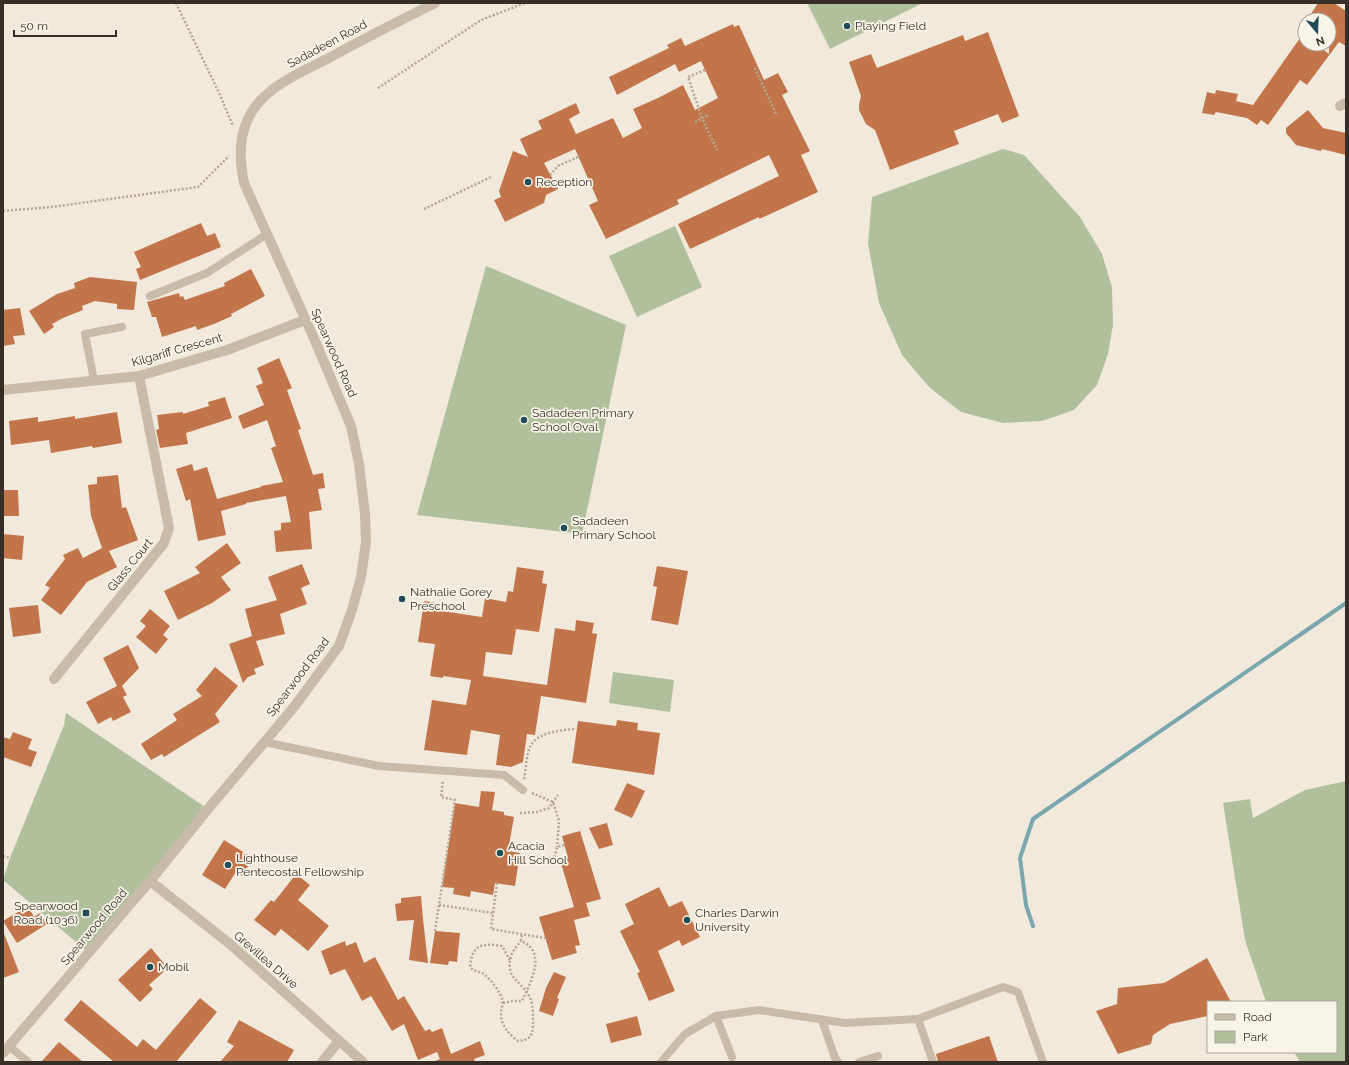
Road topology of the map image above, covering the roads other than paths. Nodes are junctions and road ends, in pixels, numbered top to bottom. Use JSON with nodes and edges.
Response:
{"nodes":[{"id":1,"x":435,"y":3,"type":"edge"},
{"id":2,"x":245,"y":124,"type":"joint"},
{"id":3,"x":267,"y":234,"type":"junction"},
{"id":4,"x":150,"y":296,"type":"dead end"},
{"id":5,"x":305,"y":320,"type":"junction"},
{"id":6,"x":122,"y":327,"type":"dead end"},
{"id":7,"x":139,"y":376,"type":"junction"},
{"id":8,"x":94,"y":380,"type":"junction"},
{"id":9,"x":3,"y":390,"type":"edge"},
{"id":10,"x":54,"y":680,"type":"dead end"},
{"id":11,"x":264,"y":742,"type":"junction"},
{"id":12,"x":523,"y":790,"type":"road end"},
{"id":13,"x":150,"y":881,"type":"junction"},
{"id":14,"x":716,"y":1016,"type":"junction"},
{"id":15,"x":918,"y":1019,"type":"junction"},
{"id":16,"x":822,"y":1020,"type":"junction"},
{"id":17,"x":339,"y":1041,"type":"junction"},
{"id":18,"x":6,"y":1050,"type":"edge"},
{"id":19,"x":878,"y":1056,"type":"dead end"},
{"id":20,"x":732,"y":1057,"type":"dead end"},
{"id":21,"x":28,"y":1062,"type":"edge"},
{"id":22,"x":322,"y":1062,"type":"edge"},
{"id":23,"x":363,"y":1062,"type":"edge"},
{"id":24,"x":661,"y":1062,"type":"edge"},
{"id":25,"x":838,"y":1062,"type":"edge"},
{"id":26,"x":860,"y":1062,"type":"edge"},
{"id":27,"x":933,"y":1062,"type":"edge"},
{"id":28,"x":1043,"y":1062,"type":"edge"}],
"edges":[{"from":1,"to":2,"type":"street","name":"Sadadeen Road"},
{"from":2,"to":3,"type":"street","name":"Spearwood Road"},
{"from":3,"to":4,"type":"lane"},
{"from":3,"to":5,"type":"street","name":"Spearwood Road"},
{"from":5,"to":7,"type":"street","name":"Kilgariff Crescent"},
{"from":5,"to":11,"type":"street","name":"Spearwood Road"},
{"from":6,"to":8,"type":"lane"},
{"from":7,"to":8,"type":"street","name":"Kilgariff Crescent"},
{"from":7,"to":10,"type":"street","name":"Glass Court"},
{"from":8,"to":9,"type":"street","name":"Kilgariff Crescent"},
{"from":11,"to":12,"type":"lane"},
{"from":11,"to":13,"type":"street","name":"Spearwood Road"},
{"from":13,"to":17,"type":"street","name":"Grevillea Drive"},
{"from":13,"to":18,"type":"street","name":"Spearwood Road"},
{"from":14,"to":16,"type":"lane"},
{"from":14,"to":20,"type":"lane"},
{"from":14,"to":24,"type":"lane"},
{"from":15,"to":16,"type":"lane"},
{"from":15,"to":27,"type":"lane"},
{"from":15,"to":28,"type":"lane"},
{"from":16,"to":25,"type":"lane"},
{"from":17,"to":22,"type":"street"},
{"from":17,"to":23,"type":"street","name":"Grevillea Drive"},
{"from":18,"to":21,"type":"lane"},
{"from":19,"to":26,"type":"lane"}]}
